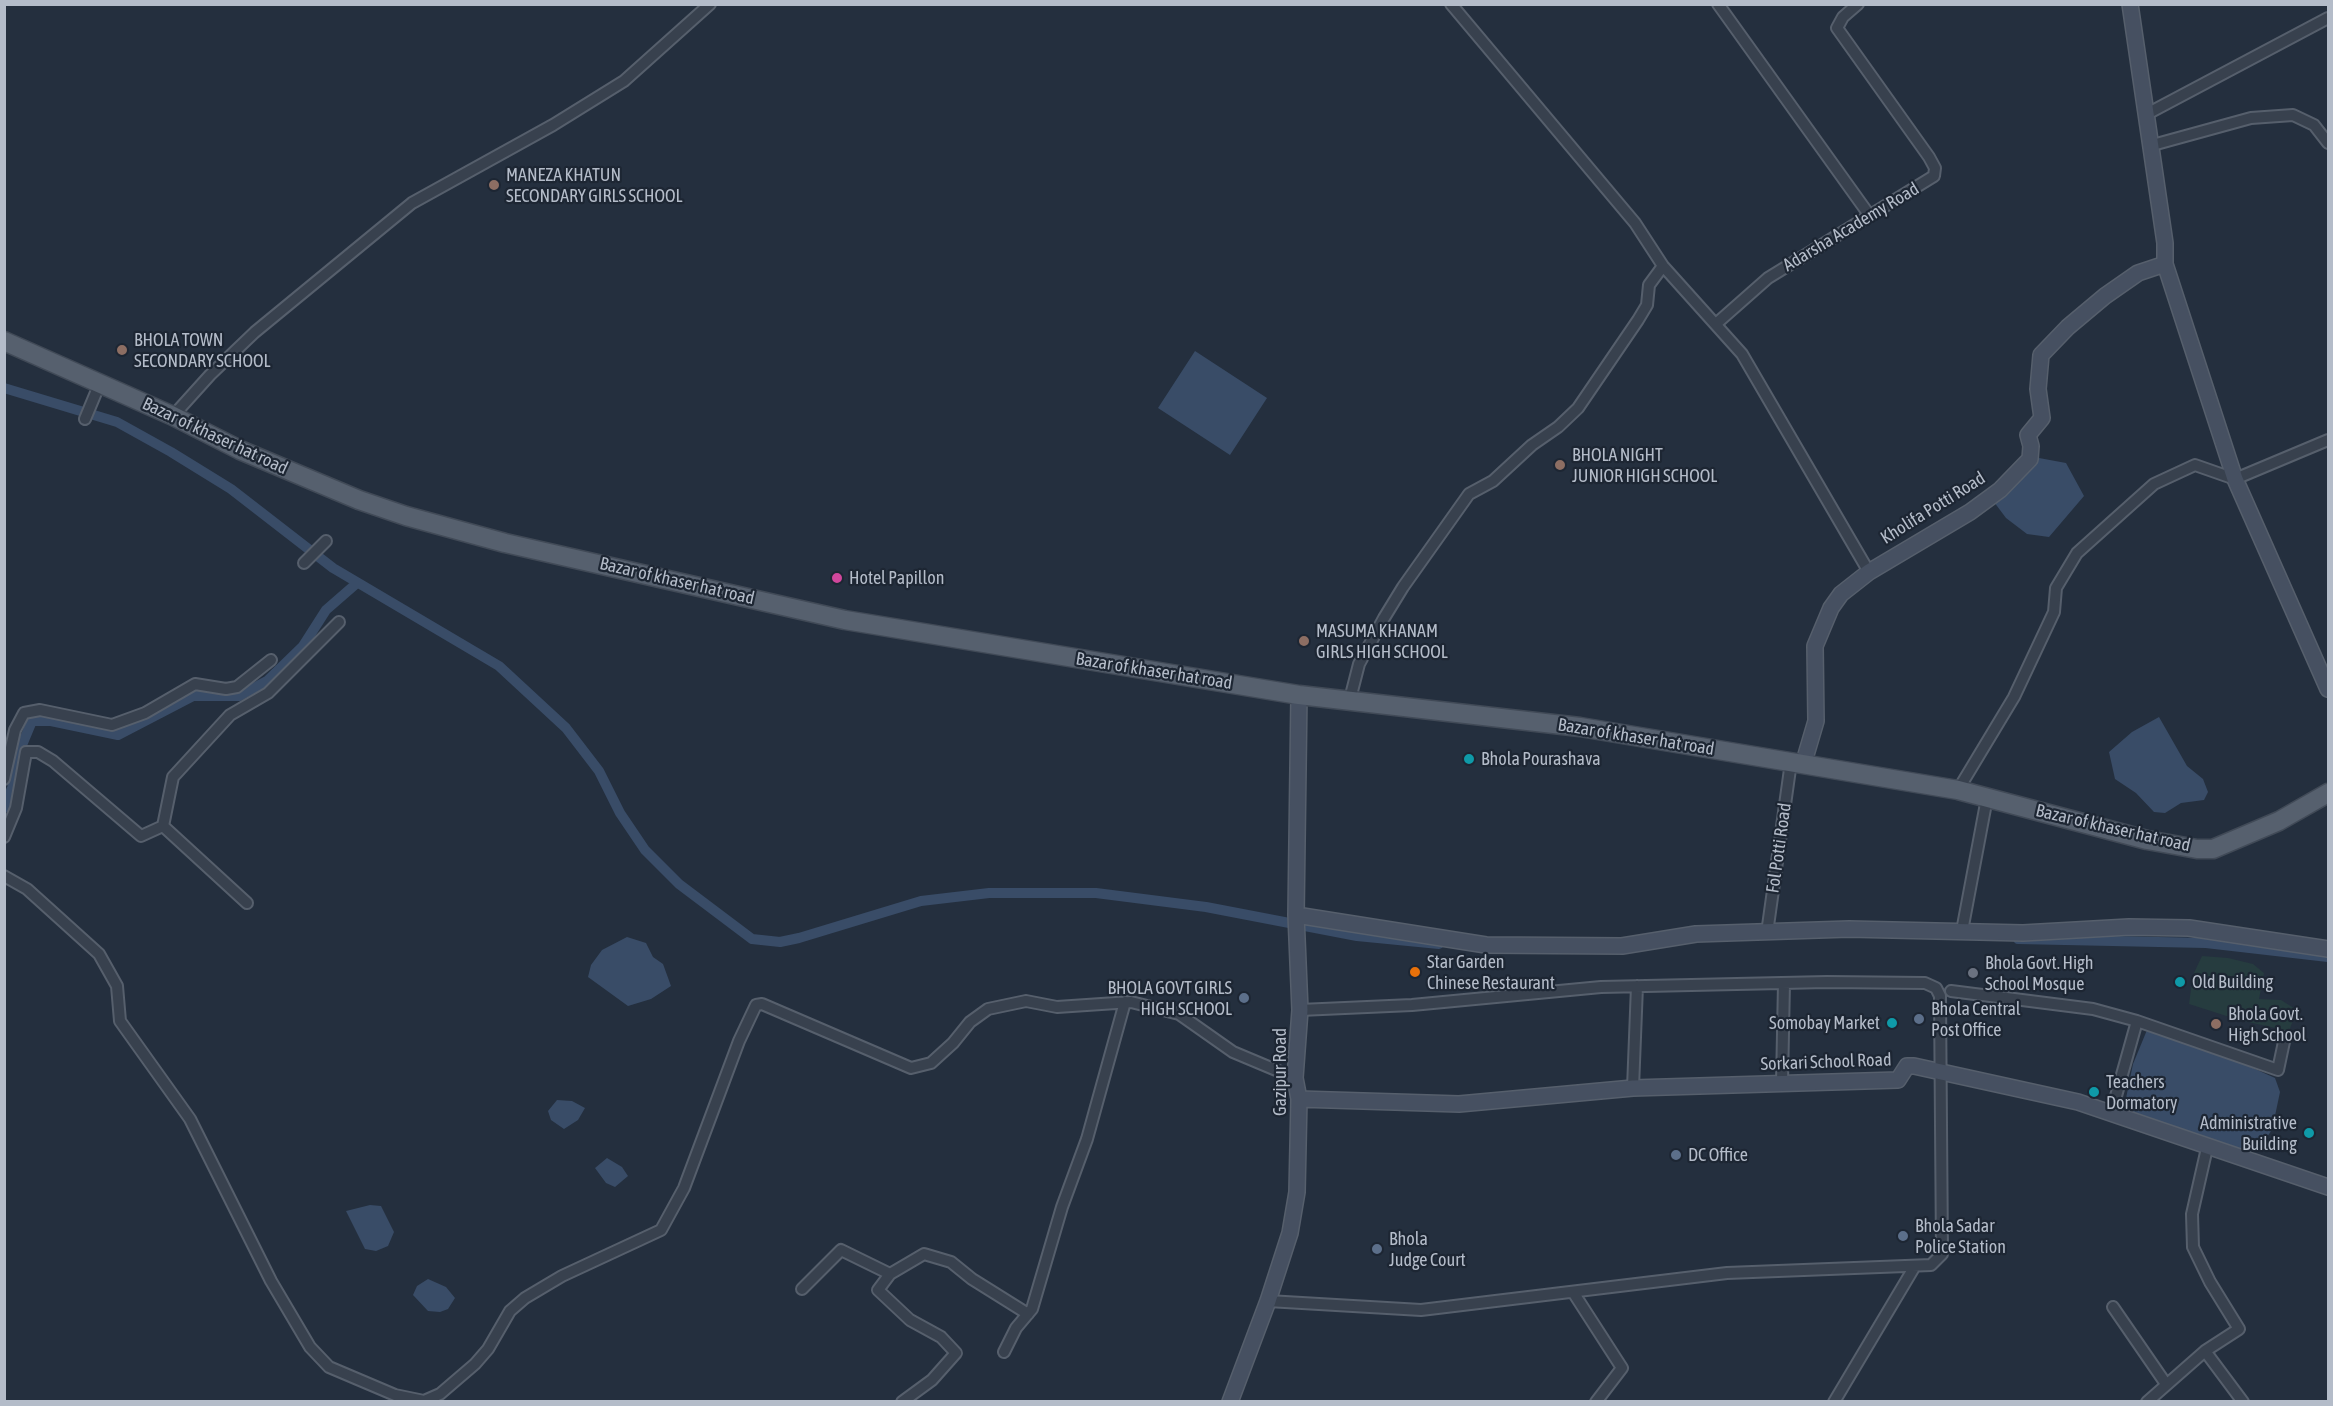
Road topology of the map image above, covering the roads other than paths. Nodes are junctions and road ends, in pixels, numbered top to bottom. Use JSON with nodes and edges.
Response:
{"nodes":[{"id":1,"x":710,"y":4,"type":"edge"},
{"id":2,"x":1451,"y":4,"type":"edge"},
{"id":3,"x":1718,"y":4,"type":"edge"},
{"id":4,"x":1858,"y":4,"type":"edge"},
{"id":5,"x":2130,"y":4,"type":"edge"},
{"id":6,"x":2328,"y":18,"type":"edge"},
{"id":7,"x":2145,"y":114,"type":"junction"},
{"id":8,"x":2328,"y":143,"type":"edge"},
{"id":9,"x":2149,"y":146,"type":"junction"},
{"id":10,"x":1870,"y":216,"type":"junction"},
{"id":11,"x":2165,"y":264,"type":"junction"},
{"id":12,"x":1663,"y":266,"type":"junction"},
{"id":13,"x":1717,"y":323,"type":"junction"},
{"id":14,"x":4,"y":341,"type":"edge"},
{"id":15,"x":98,"y":389,"type":"junction"},
{"id":16,"x":173,"y":416,"type":"junction"},
{"id":17,"x":85,"y":419,"type":"dead end"},
{"id":18,"x":2328,"y":440,"type":"edge"},
{"id":19,"x":2235,"y":479,"type":"junction"},
{"id":20,"x":326,"y":541,"type":"dead end"},
{"id":21,"x":304,"y":563,"type":"dead end"},
{"id":22,"x":1869,"y":572,"type":"junction"},
{"id":23,"x":339,"y":622,"type":"dead end"},
{"id":24,"x":271,"y":660,"type":"dead end"},
{"id":25,"x":2328,"y":688,"type":"edge"},
{"id":26,"x":1299,"y":695,"type":"junction"},
{"id":27,"x":1350,"y":699,"type":"junction"},
{"id":28,"x":1797,"y":763,"type":"junction"},
{"id":29,"x":4,"y":779,"type":"edge"},
{"id":30,"x":1958,"y":790,"type":"junction"},
{"id":31,"x":2328,"y":793,"type":"edge"},
{"id":32,"x":1987,"y":798,"type":"junction"},
{"id":33,"x":163,"y":826,"type":"junction"},
{"id":34,"x":4,"y":837,"type":"edge"},
{"id":35,"x":4,"y":876,"type":"edge"},
{"id":36,"x":247,"y":903,"type":"dead end"},
{"id":37,"x":1296,"y":915,"type":"junction"},
{"id":38,"x":1962,"y":931,"type":"junction"},
{"id":39,"x":1767,"y":933,"type":"junction"},
{"id":40,"x":2328,"y":950,"type":"edge"},
{"id":41,"x":1784,"y":983,"type":"junction"},
{"id":42,"x":1637,"y":986,"type":"junction"},
{"id":43,"x":1951,"y":991,"type":"dead end"},
{"id":44,"x":1125,"y":1002,"type":"junction"},
{"id":45,"x":1300,"y":1010,"type":"junction"},
{"id":46,"x":2137,"y":1021,"type":"junction"},
{"id":47,"x":2285,"y":1037,"type":"dead end"},
{"id":48,"x":1939,"y":1072,"type":"junction"},
{"id":49,"x":1295,"y":1078,"type":"junction"},
{"id":50,"x":1782,"y":1083,"type":"junction"},
{"id":51,"x":1633,"y":1088,"type":"junction"},
{"id":52,"x":1299,"y":1099,"type":"junction"},
{"id":53,"x":2110,"y":1114,"type":"junction"},
{"id":54,"x":2207,"y":1148,"type":"junction"},
{"id":55,"x":2328,"y":1187,"type":"edge"},
{"id":56,"x":1915,"y":1266,"type":"junction"},
{"id":57,"x":890,"y":1274,"type":"junction"},
{"id":58,"x":802,"y":1289,"type":"dead end"},
{"id":59,"x":1573,"y":1292,"type":"junction"},
{"id":60,"x":1268,"y":1301,"type":"junction"},
{"id":61,"x":2113,"y":1307,"type":"dead end"},
{"id":62,"x":1028,"y":1314,"type":"junction"},
{"id":63,"x":2205,"y":1351,"type":"junction"},
{"id":64,"x":1004,"y":1352,"type":"dead end"},
{"id":65,"x":2166,"y":1384,"type":"junction"},
{"id":66,"x":902,"y":1401,"type":"edge"},
{"id":67,"x":1230,"y":1401,"type":"edge"},
{"id":68,"x":1596,"y":1401,"type":"edge"},
{"id":69,"x":1834,"y":1401,"type":"edge"},
{"id":70,"x":2146,"y":1401,"type":"edge"},
{"id":71,"x":2243,"y":1401,"type":"edge"}],
"edges":[{"from":1,"to":16,"type":"street"},
{"from":2,"to":12,"type":"street"},
{"from":3,"to":10,"type":"street"},
{"from":4,"to":10,"type":"street","name":"Adarsha Academy Road"},
{"from":5,"to":7,"type":"street"},
{"from":6,"to":7,"type":"street"},
{"from":7,"to":9,"type":"street"},
{"from":8,"to":9,"type":"street"},
{"from":9,"to":11,"type":"street"},
{"from":10,"to":13,"type":"street","name":"Adarsha Academy Road"},
{"from":11,"to":19,"type":"street"},
{"from":11,"to":22,"type":"street","name":"Kholifa Potti Road"},
{"from":12,"to":13,"type":"street"},
{"from":12,"to":27,"type":"street"},
{"from":13,"to":22,"type":"street"},
{"from":14,"to":15,"type":"main road","name":"Bazar of khaser hat road"},
{"from":15,"to":16,"type":"main road","name":"Bazar of khaser hat road"},
{"from":15,"to":17,"type":"street"},
{"from":16,"to":26,"type":"main road","name":"Bazar of khaser hat road"},
{"from":18,"to":19,"type":"street"},
{"from":19,"to":25,"type":"street"},
{"from":19,"to":30,"type":"street"},
{"from":20,"to":21,"type":"street"},
{"from":22,"to":28,"type":"street","name":"Kholifa Potti Road"},
{"from":23,"to":33,"type":"street"},
{"from":24,"to":29,"type":"street"},
{"from":26,"to":27,"type":"main road","name":"Bazar of khaser hat road"},
{"from":26,"to":37,"type":"street","name":"Gazipur Road"},
{"from":27,"to":28,"type":"main road","name":"Bazar of khaser hat road"},
{"from":28,"to":30,"type":"main road","name":"Bazar of khaser hat road"},
{"from":28,"to":39,"type":"street","name":"Fol Potti Road"},
{"from":30,"to":32,"type":"main road","name":"Bazar of khaser hat road"},
{"from":31,"to":32,"type":"main road","name":"Bazar of khaser hat road"},
{"from":32,"to":38,"type":"street"},
{"from":33,"to":34,"type":"street"},
{"from":33,"to":36,"type":"street"},
{"from":35,"to":44,"type":"street"},
{"from":37,"to":39,"type":"street"},
{"from":37,"to":45,"type":"street","name":"Gazipur Road"},
{"from":38,"to":39,"type":"street"},
{"from":38,"to":40,"type":"street"},
{"from":41,"to":42,"type":"street"},
{"from":41,"to":48,"type":"street"},
{"from":41,"to":50,"type":"street"},
{"from":42,"to":45,"type":"street"},
{"from":42,"to":51,"type":"street"},
{"from":43,"to":46,"type":"street"},
{"from":44,"to":49,"type":"street"},
{"from":44,"to":62,"type":"street"},
{"from":45,"to":49,"type":"street","name":"Gazipur Road"},
{"from":46,"to":47,"type":"street"},
{"from":46,"to":53,"type":"street"},
{"from":48,"to":50,"type":"street","name":"Sorkari School Road"},
{"from":48,"to":53,"type":"street","name":"Sorkari School Road"},
{"from":48,"to":56,"type":"street"},
{"from":49,"to":52,"type":"street","name":"Gazipur Road"},
{"from":50,"to":51,"type":"street","name":"Sorkari School Road"},
{"from":51,"to":52,"type":"street","name":"Sorkari School Road"},
{"from":52,"to":60,"type":"street","name":"Gazipur Road"},
{"from":53,"to":54,"type":"street","name":"Sorkari School Road"},
{"from":54,"to":55,"type":"street","name":"Sorkari School Road"},
{"from":54,"to":63,"type":"street"},
{"from":56,"to":59,"type":"street"},
{"from":56,"to":69,"type":"street"},
{"from":57,"to":58,"type":"street"},
{"from":57,"to":62,"type":"street"},
{"from":57,"to":66,"type":"street"},
{"from":59,"to":60,"type":"street"},
{"from":59,"to":68,"type":"street"},
{"from":60,"to":67,"type":"street","name":"Gazipur Road"},
{"from":61,"to":65,"type":"street"},
{"from":62,"to":64,"type":"street"},
{"from":63,"to":65,"type":"street"},
{"from":63,"to":71,"type":"street"},
{"from":65,"to":70,"type":"street"}]}
